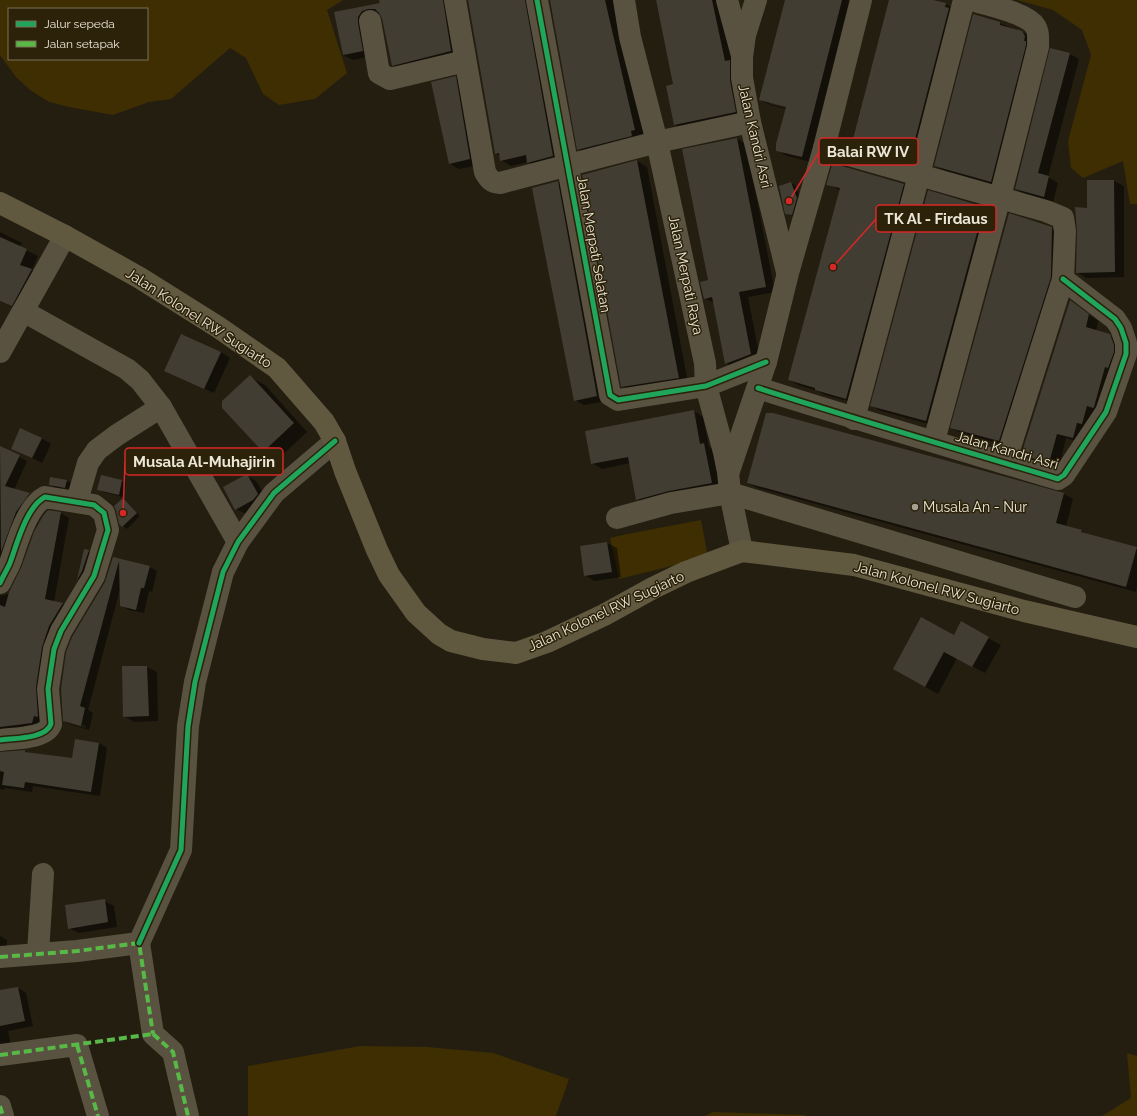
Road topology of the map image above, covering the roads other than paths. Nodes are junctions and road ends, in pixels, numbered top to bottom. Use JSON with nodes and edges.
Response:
{"nodes":[{"id":1,"x":455,"y":0,"type":"edge"},
{"id":2,"x":537,"y":0,"type":"edge"},
{"id":3,"x":624,"y":0,"type":"edge"},
{"id":4,"x":728,"y":0,"type":"edge"},
{"id":5,"x":756,"y":0,"type":"edge"},
{"id":6,"x":861,"y":0,"type":"edge"},
{"id":7,"x":964,"y":0,"type":"edge"},
{"id":8,"x":972,"y":0,"type":"edge"},
{"id":9,"x":370,"y":21,"type":"dead end"},
{"id":10,"x":742,"y":57,"type":"junction"},
{"id":11,"x":465,"y":61,"type":"junction"},
{"id":12,"x":750,"y":122,"type":"junction"},
{"id":13,"x":657,"y":142,"type":"junction"},
{"id":14,"x":824,"y":148,"type":"junction"},
{"id":15,"x":568,"y":164,"type":"junction"},
{"id":16,"x":919,"y":175,"type":"junction"},
{"id":17,"x":1000,"y":198,"type":"junction"},
{"id":18,"x":0,"y":202,"type":"edge"},
{"id":19,"x":65,"y":236,"type":"junction"},
{"id":20,"x":788,"y":273,"type":"junction"},
{"id":21,"x":1063,"y":279,"type":"junction"},
{"id":22,"x":23,"y":312,"type":"junction"},
{"id":23,"x":0,"y":352,"type":"edge"},
{"id":24,"x":766,"y":362,"type":"junction"},
{"id":25,"x":706,"y":386,"type":"junction"},
{"id":26,"x":758,"y":388,"type":"junction"},
{"id":27,"x":161,"y":407,"type":"junction"},
{"id":28,"x":854,"y":419,"type":"junction"},
{"id":29,"x":335,"y":441,"type":"junction"},
{"id":30,"x":934,"y":441,"type":"junction"},
{"id":31,"x":1006,"y":463,"type":"junction"},
{"id":32,"x":729,"y":482,"type":"junction"},
{"id":33,"x":77,"y":501,"type":"junction"},
{"id":34,"x":617,"y":518,"type":"dead end"},
{"id":35,"x":238,"y":542,"type":"junction"},
{"id":36,"x":742,"y":551,"type":"junction"},
{"id":37,"x":3,"y":569,"type":"edge"},
{"id":38,"x":1075,"y":597,"type":"dead end"},
{"id":39,"x":1137,"y":638,"type":"edge"},
{"id":40,"x":0,"y":740,"type":"edge"},
{"id":41,"x":43,"y":874,"type":"dead end"},
{"id":42,"x":139,"y":943,"type":"junction"},
{"id":43,"x":38,"y":953,"type":"junction"},
{"id":44,"x":0,"y":957,"type":"edge"},
{"id":45,"x":0,"y":1055,"type":"edge"},
{"id":46,"x":0,"y":1106,"type":"edge"},
{"id":47,"x":3,"y":1116,"type":"edge"},
{"id":48,"x":98,"y":1116,"type":"edge"},
{"id":49,"x":188,"y":1116,"type":"edge"}],
"edges":[{"from":1,"to":11,"type":"street","name":"Jalan Merpati Selatan"},
{"from":2,"to":15,"type":"street","name":"Jalan Merpati Selatan"},
{"from":3,"to":13,"type":"street","name":"Jalan Merpati Raya"},
{"from":4,"to":10,"type":"street"},
{"from":5,"to":10,"type":"street","name":"Jalan Kandri Asri"},
{"from":6,"to":14,"type":"street","name":"Jalan Kandri Asri"},
{"from":7,"to":16,"type":"street"},
{"from":8,"to":17,"type":"street","name":"Jalan Kandri Asri"},
{"from":9,"to":11,"type":"street"},
{"from":10,"to":12,"type":"street","name":"Jalan Kandri Asri"},
{"from":11,"to":15,"type":"street","name":"Jalan Merpati Selatan"},
{"from":12,"to":13,"type":"street","name":"Jalan Merpati Selatan"},
{"from":12,"to":20,"type":"street","name":"Jalan Kandri Asri"},
{"from":13,"to":15,"type":"street","name":"Jalan Merpati Selatan"},
{"from":13,"to":25,"type":"street","name":"Jalan Merpati Raya"},
{"from":14,"to":16,"type":"street","name":"Jalan Kandri Asri"},
{"from":14,"to":20,"type":"street","name":"Jalan Kandri Asri"},
{"from":15,"to":25,"type":"street","name":"Jalan Merpati Selatan"},
{"from":16,"to":17,"type":"street","name":"Jalan Kandri Asri"},
{"from":16,"to":28,"type":"street"},
{"from":17,"to":21,"type":"street","name":"Jalan Kandri Asri"},
{"from":17,"to":30,"type":"street","name":"Jalan Kandri Asri"},
{"from":18,"to":19,"type":"main road","name":"Jalan Kolonel RW Sugiarto"},
{"from":19,"to":22,"type":"street"},
{"from":19,"to":29,"type":"main road","name":"Jalan Kolonel RW Sugiarto"},
{"from":20,"to":24,"type":"street","name":"Jalan Kandri Asri"},
{"from":21,"to":31,"type":"street","name":"Jalan Kandri Asri"},
{"from":21,"to":31,"type":"street","name":"Jalan Kandri Asri"},
{"from":22,"to":23,"type":"street"},
{"from":22,"to":27,"type":"street"},
{"from":24,"to":25,"type":"street","name":"Jalan Merpati Selatan"},
{"from":24,"to":26,"type":"street","name":"Jalan Kandri Asri"},
{"from":25,"to":32,"type":"street","name":"Jalan Merpati Raya"},
{"from":26,"to":28,"type":"street","name":"Jalan Kandri Asri"},
{"from":26,"to":32,"type":"street","name":"Jalan Kandri Asri"},
{"from":27,"to":33,"type":"street"},
{"from":27,"to":35,"type":"street"},
{"from":28,"to":30,"type":"street","name":"Jalan Kandri Asri"},
{"from":29,"to":35,"type":"street"},
{"from":29,"to":36,"type":"main road","name":"Jalan Kolonel RW Sugiarto"},
{"from":30,"to":31,"type":"street","name":"Jalan Kandri Asri"},
{"from":32,"to":34,"type":"street"},
{"from":32,"to":36,"type":"street","name":"Jalan Merpati Raya"},
{"from":32,"to":38,"type":"street"},
{"from":33,"to":37,"type":"street"},
{"from":33,"to":40,"type":"street"},
{"from":35,"to":42,"type":"street"},
{"from":36,"to":39,"type":"main road","name":"Jalan Kolonel RW Sugiarto"},
{"from":41,"to":43,"type":"street"},
{"from":42,"to":43,"type":"street"},
{"from":42,"to":49,"type":"street"},
{"from":43,"to":44,"type":"street"},
{"from":45,"to":48,"type":"street"},
{"from":46,"to":47,"type":"street"}]}
